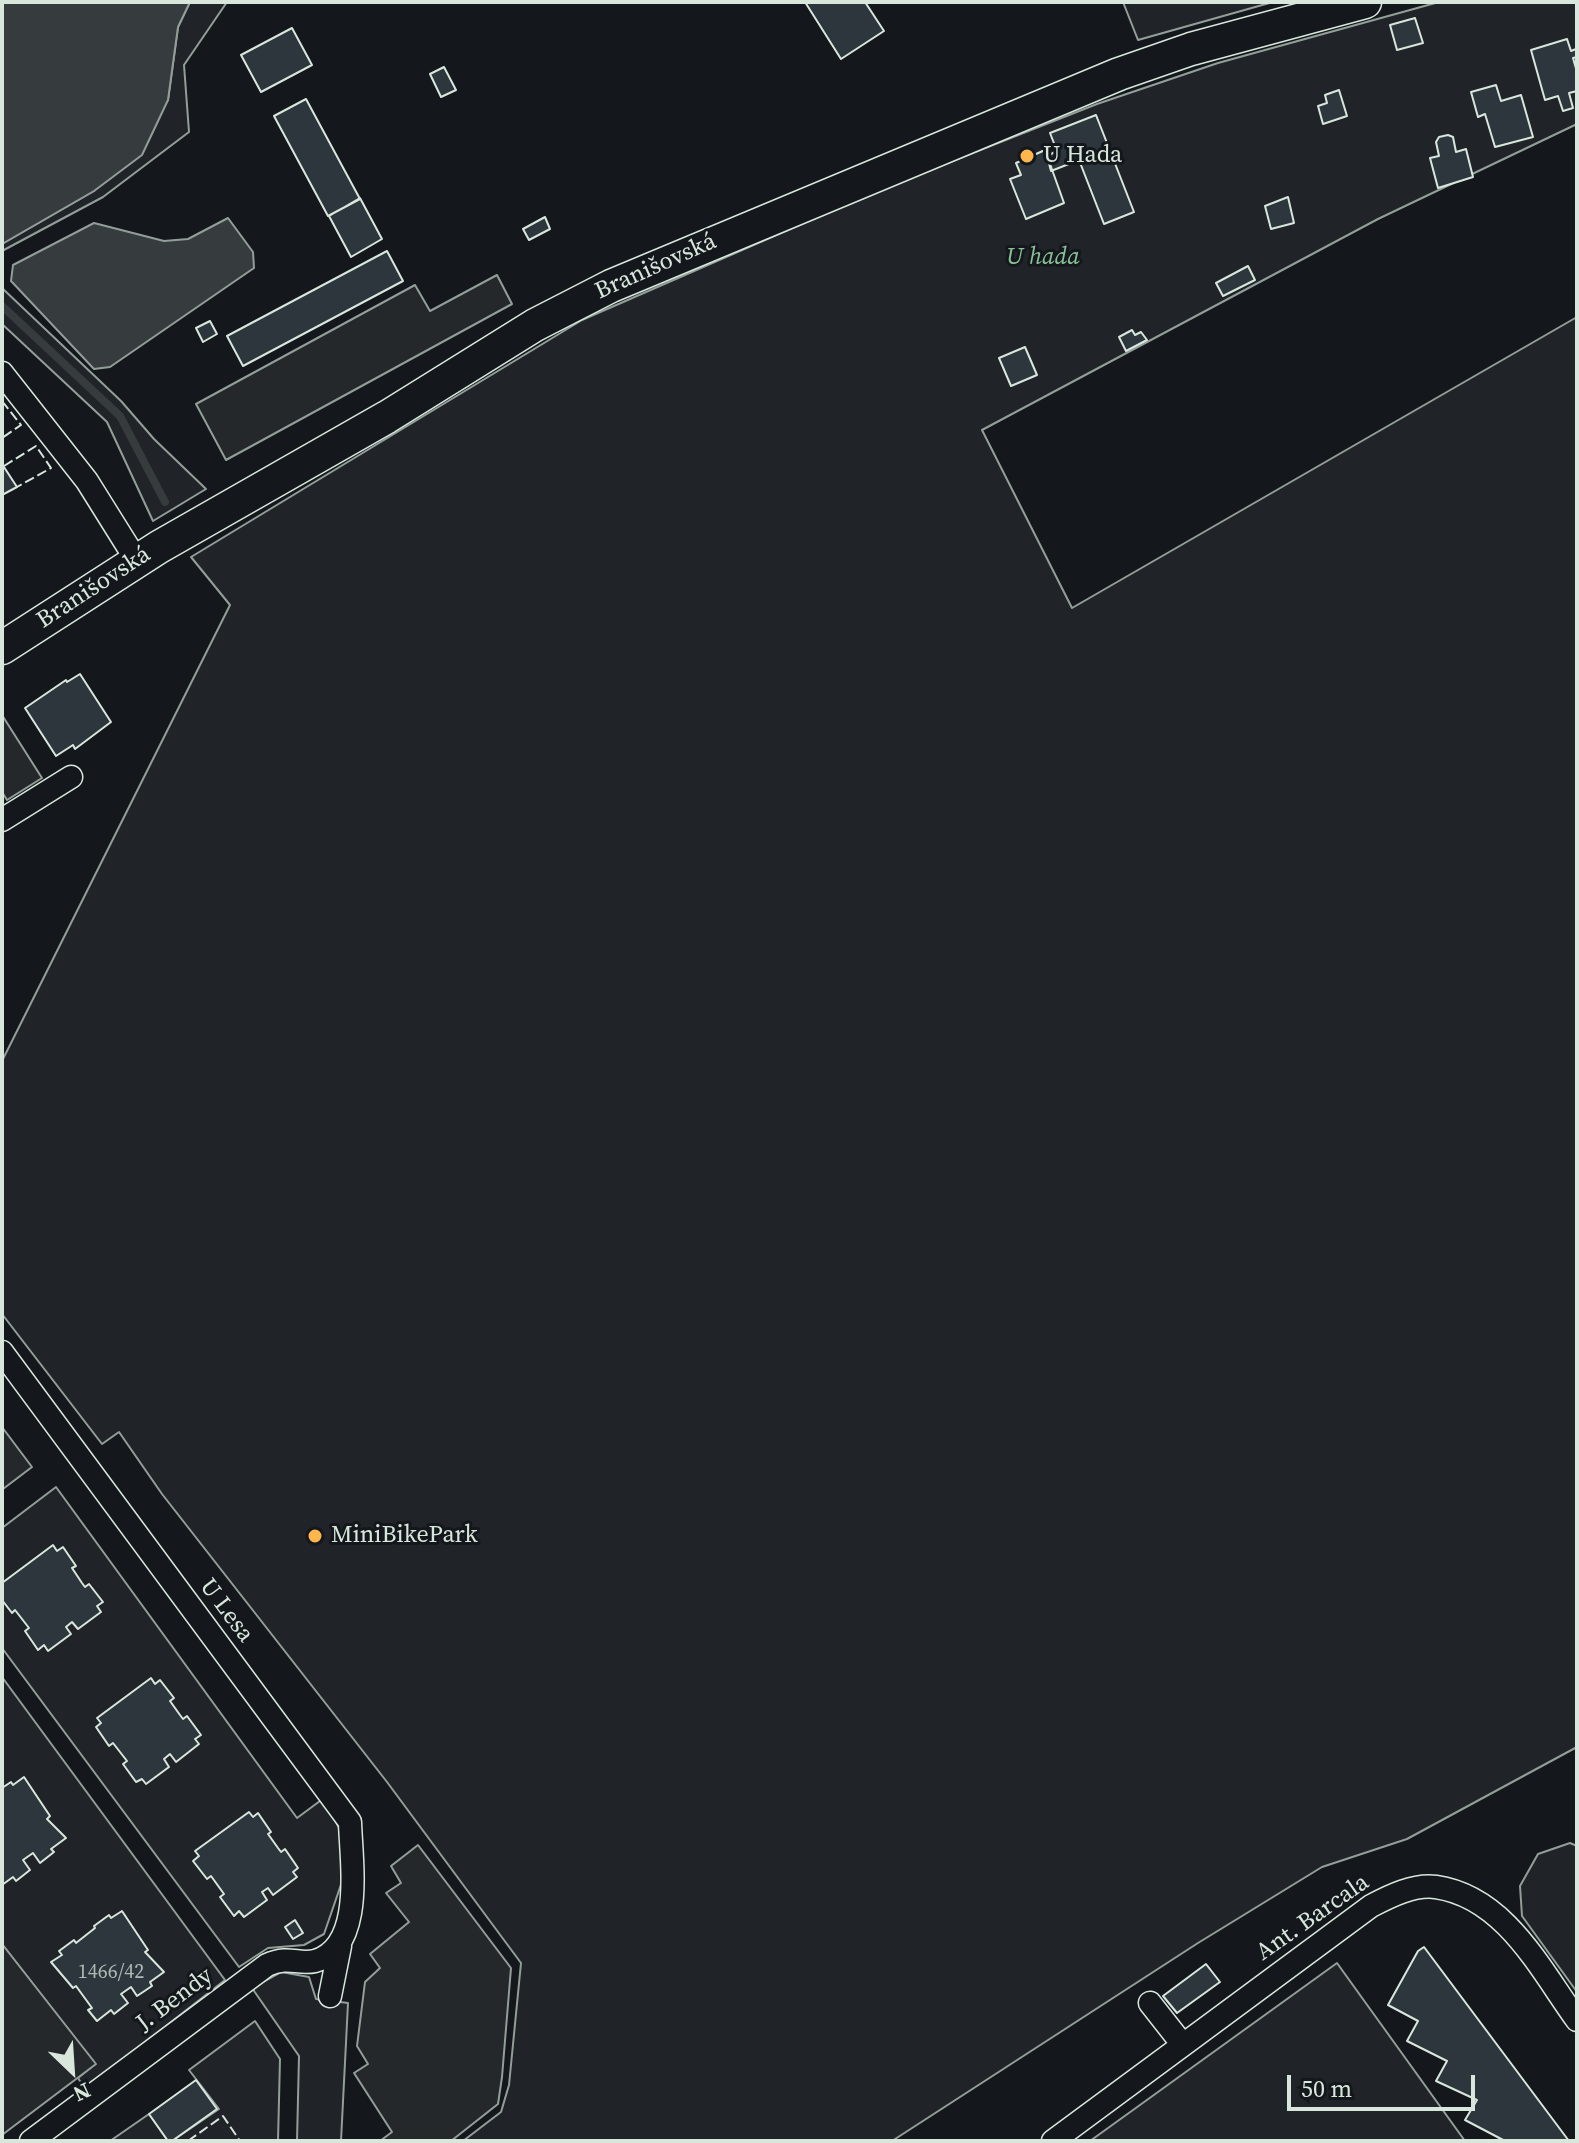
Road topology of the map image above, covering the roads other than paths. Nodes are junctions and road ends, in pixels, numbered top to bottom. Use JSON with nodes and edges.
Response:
{"nodes":[{"id":1,"x":1365,"y":2,"type":"edge"},
{"id":2,"x":2,"y":373,"type":"edge"},
{"id":3,"x":137,"y":561,"type":"junction"},
{"id":4,"x":2,"y":648,"type":"edge"},
{"id":5,"x":71,"y":777,"type":"dead end"},
{"id":6,"x":2,"y":820,"type":"edge"},
{"id":7,"x":2,"y":1352,"type":"edge"},
{"id":8,"x":340,"y":1946,"type":"junction"},
{"id":9,"x":330,"y":1996,"type":"dead end"},
{"id":10,"x":1150,"y":2003,"type":"dead end"},
{"id":11,"x":1577,"y":2020,"type":"edge"},
{"id":12,"x":1183,"y":2045,"type":"junction"},
{"id":13,"x":31,"y":2141,"type":"edge"},
{"id":14,"x":1053,"y":2141,"type":"edge"}],
"edges":[{"from":1,"to":3,"type":"street","name":"Branišovská"},
{"from":2,"to":3,"type":"street"},
{"from":3,"to":4,"type":"street","name":"Branišovská"},
{"from":5,"to":6,"type":"street"},
{"from":7,"to":8,"type":"street","name":"U Lesa"},
{"from":8,"to":9,"type":"street"},
{"from":8,"to":13,"type":"street","name":"J. Bendy"},
{"from":10,"to":12,"type":"street"},
{"from":11,"to":12,"type":"street","name":"Ant. Barcala"},
{"from":12,"to":14,"type":"street","name":"Ant. Barcala"}]}
